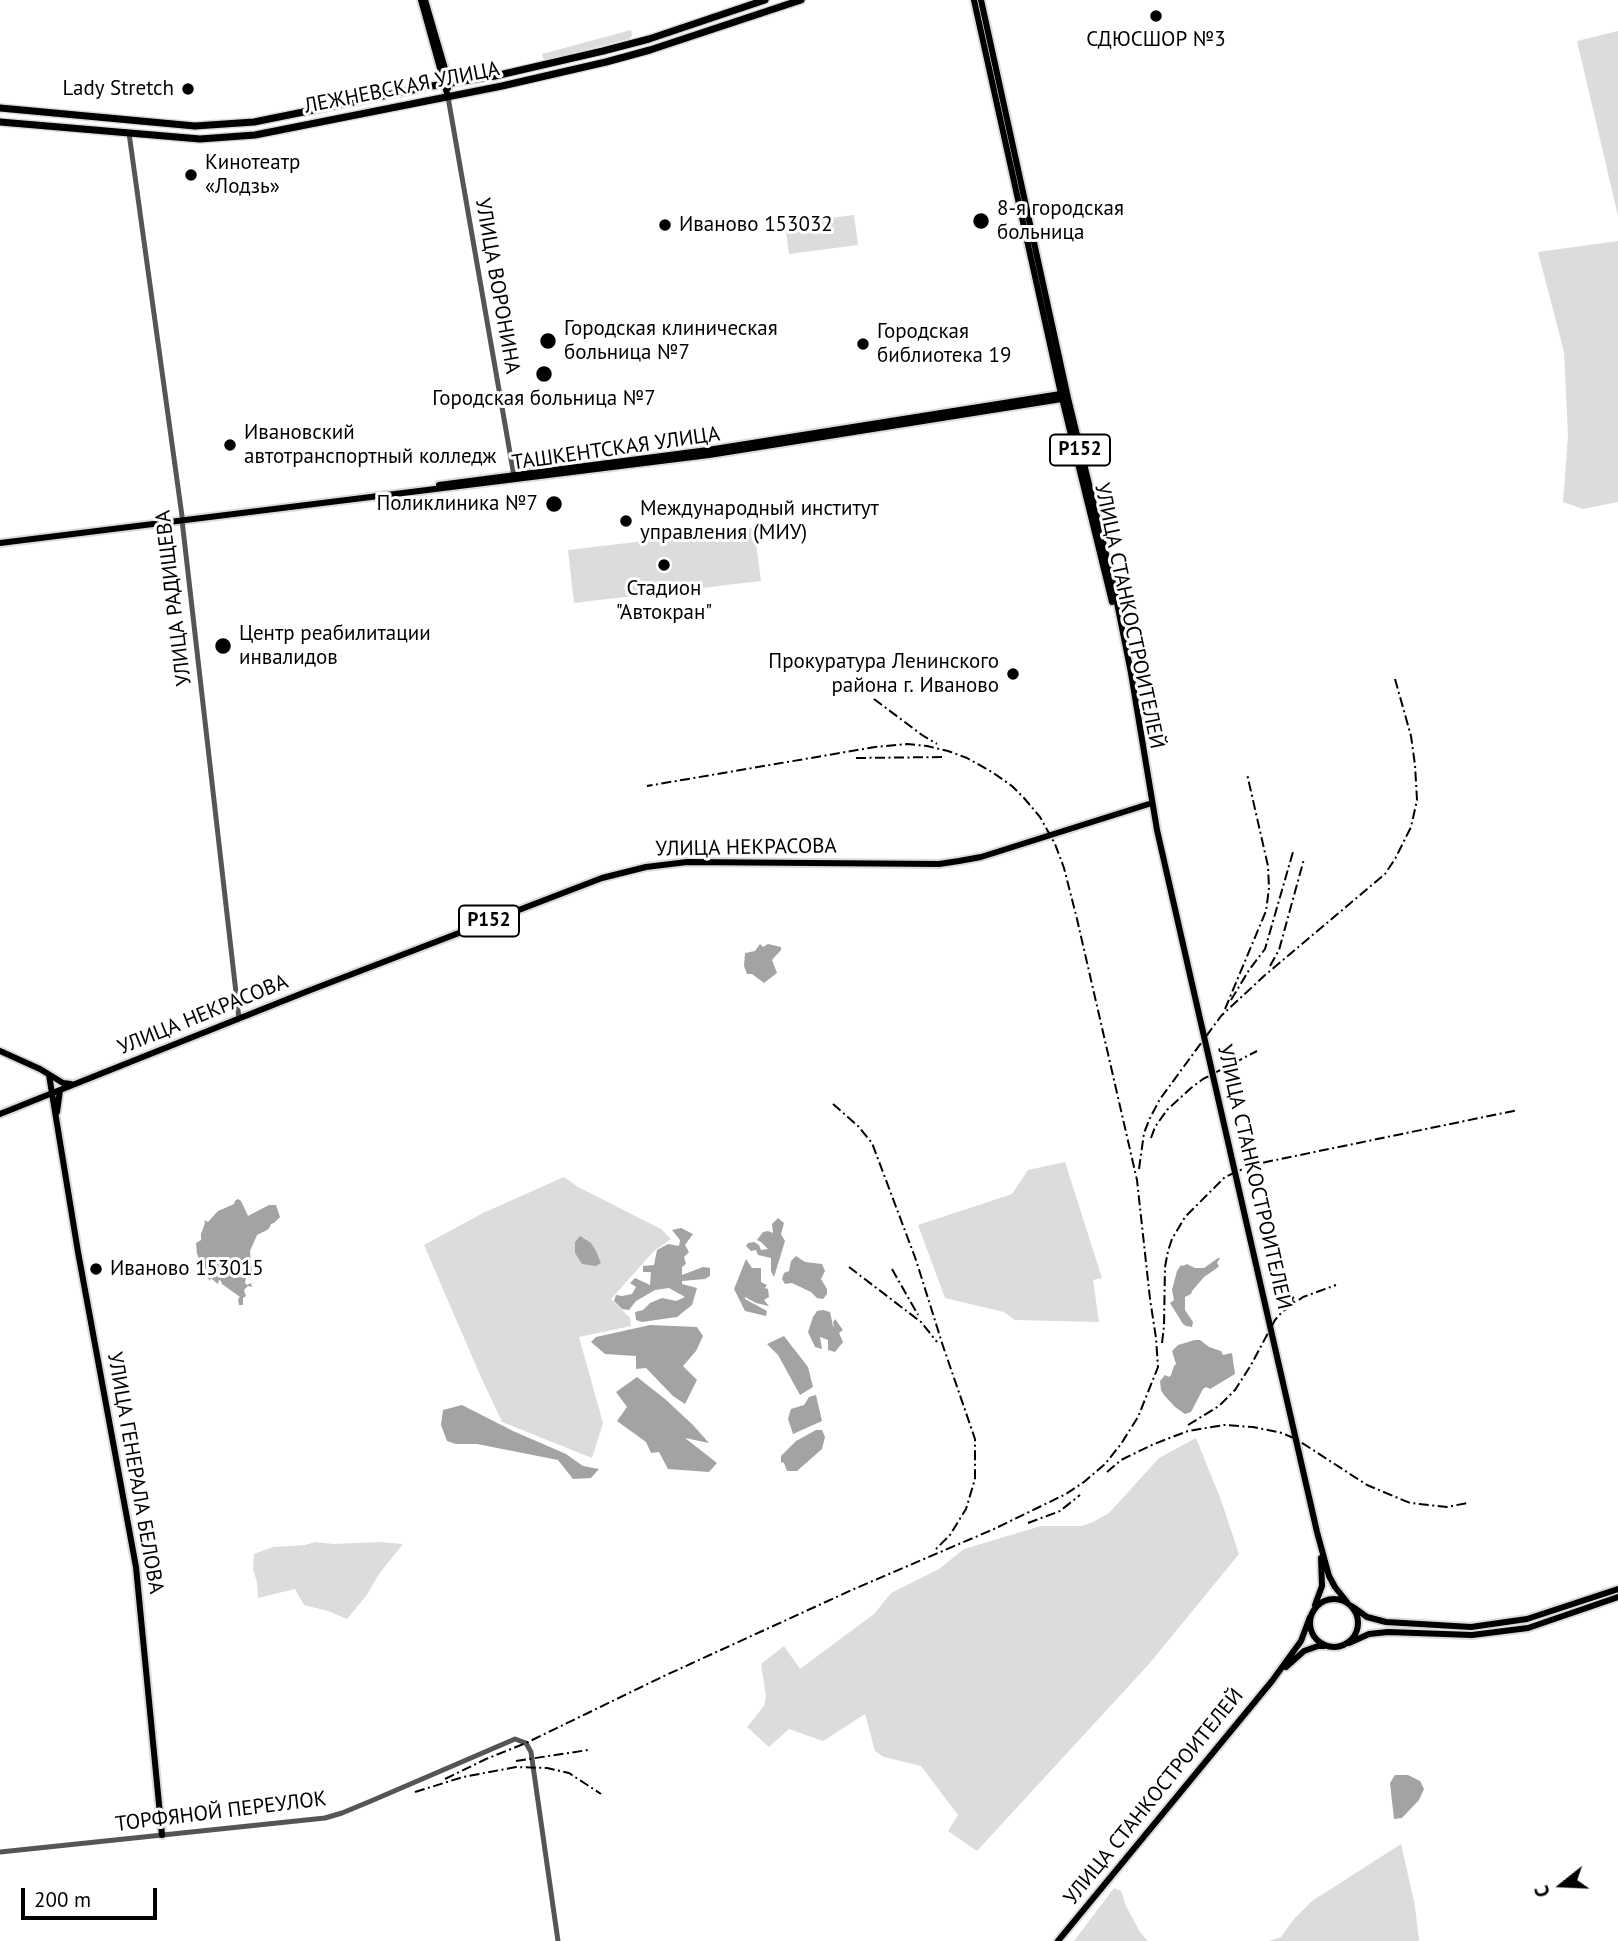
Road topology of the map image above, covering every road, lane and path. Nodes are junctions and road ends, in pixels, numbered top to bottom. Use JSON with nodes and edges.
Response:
{"nodes":[{"id":1,"x":423,"y":0,"type":"edge"},
{"id":2,"x":765,"y":0,"type":"edge"},
{"id":3,"x":801,"y":0,"type":"edge"},
{"id":4,"x":974,"y":0,"type":"edge"},
{"id":5,"x":981,"y":0,"type":"edge"},
{"id":6,"x":446,"y":84,"type":"junction"},
{"id":7,"x":447,"y":97,"type":"junction"},
{"id":8,"x":0,"y":108,"type":"edge"},
{"id":9,"x":0,"y":122,"type":"edge"},
{"id":10,"x":129,"y":133,"type":"junction"},
{"id":11,"x":1065,"y":396,"type":"junction"},
{"id":12,"x":514,"y":478,"type":"junction"},
{"id":13,"x":182,"y":518,"type":"junction"},
{"id":14,"x":0,"y":542,"type":"edge"},
{"id":15,"x":1150,"y":803,"type":"junction"},
{"id":16,"x":239,"y":1019,"type":"junction"},
{"id":17,"x":0,"y":1051,"type":"edge"},
{"id":18,"x":49,"y":1075,"type":"junction"},
{"id":19,"x":76,"y":1084,"type":"junction"},
{"id":20,"x":60,"y":1090,"type":"junction"},
{"id":21,"x":52,"y":1093,"type":"junction"},
{"id":22,"x":0,"y":1115,"type":"edge"},
{"id":23,"x":56,"y":1119,"type":"junction"},
{"id":24,"x":1317,"y":1532,"type":"junction"},
{"id":25,"x":1618,"y":1589,"type":"edge"},
{"id":26,"x":1618,"y":1597,"type":"edge"},
{"id":27,"x":1350,"y":1604,"type":"junction"},
{"id":28,"x":1311,"y":1614,"type":"junction"},
{"id":29,"x":1349,"y":1643,"type":"junction"},
{"id":30,"x":1326,"y":1646,"type":"junction"},
{"id":31,"x":1276,"y":1675,"type":"junction"},
{"id":32,"x":162,"y":1835,"type":"junction"},
{"id":33,"x":0,"y":1852,"type":"edge"},
{"id":34,"x":558,"y":1941,"type":"edge"},
{"id":35,"x":1058,"y":1941,"type":"edge"}],
"edges":[{"from":1,"to":6,"type":"main road"},
{"from":2,"to":6,"type":"highway","name":"ЛЕЖНЕВСКАЯ УЛИЦА"},
{"from":3,"to":7,"type":"highway","name":"ЛЕЖНЕВСКАЯ УЛИЦА"},
{"from":4,"to":11,"type":"main road","name":"УЛИЦА СТАНКОСТРОИТЕЛЕЙ","number":"Р152"},
{"from":5,"to":11,"type":"main road","name":"УЛИЦА СТАНКОСТРОИТЕЛЕЙ","number":"Р152"},
{"from":6,"to":7,"type":"main road"},
{"from":6,"to":8,"type":"highway","name":"ЛЕЖНЕВСКАЯ УЛИЦА"},
{"from":7,"to":10,"type":"highway","name":"ЛЕЖНЕВСКАЯ УЛИЦА"},
{"from":7,"to":12,"type":"street","name":"УЛИЦА ВОРОНИНА"},
{"from":9,"to":10,"type":"highway","name":"ЛЕЖНЕВСКАЯ УЛИЦА"},
{"from":10,"to":13,"type":"street","name":"УЛИЦА РАДИЩЕВА"},
{"from":11,"to":12,"type":"main road","name":"ТАШКЕНТСКАЯ УЛИЦА"},
{"from":11,"to":15,"type":"main road","name":"УЛИЦА СТАНКОСТРОИТЕЛЕЙ","number":"Р152"},
{"from":12,"to":13,"type":"main road","name":"ТАШКЕНТСКАЯ УЛИЦА"},
{"from":13,"to":14,"type":"main road","name":"ТАШКЕНТСКАЯ УЛИЦА"},
{"from":13,"to":16,"type":"street","name":"УЛИЦА РАДИЩЕВА"},
{"from":15,"to":16,"type":"main road","name":"УЛИЦА НЕКРАСОВА","number":"Р152"},
{"from":15,"to":24,"type":"main road","name":"УЛИЦА СТАНКОСТРОИТЕЛЕЙ"},
{"from":16,"to":19,"type":"main road","name":"УЛИЦА НЕКРАСОВА","number":"Р152"},
{"from":17,"to":18,"type":"main road"},
{"from":18,"to":19,"type":"main road"},
{"from":18,"to":20,"type":"main road"},
{"from":18,"to":21,"type":"main road","name":"УЛИЦА ГЕНЕРАЛА БЕЛОВА"},
{"from":19,"to":20,"type":"main road","name":"УЛИЦА НЕКРАСОВА","number":"Р152"},
{"from":20,"to":21,"type":"main road","name":"УЛИЦА НЕКРАСОВА","number":"Р152"},
{"from":20,"to":23,"type":"main road","name":"УЛИЦА ГЕНЕРАЛА БЕЛОВА"},
{"from":21,"to":22,"type":"main road","name":"УЛИЦА НЕКРАСОВА","number":"Р152"},
{"from":21,"to":23,"type":"main road","name":"УЛИЦА ГЕНЕРАЛА БЕЛОВА"},
{"from":23,"to":32,"type":"main road","name":"УЛИЦА ГЕНЕРАЛА БЕЛОВА"},
{"from":24,"to":27,"type":"main road","name":"УЛИЦА СТАНКОСТРОИТЕЛЕЙ"},
{"from":24,"to":28,"type":"main road","name":"УЛИЦА СТАНКОСТРОИТЕЛЕЙ"},
{"from":25,"to":27,"type":"main road"},
{"from":26,"to":29,"type":"main road"},
{"from":27,"to":28,"type":"main road"},
{"from":27,"to":29,"type":"main road"},
{"from":28,"to":30,"type":"main road"},
{"from":28,"to":31,"type":"main road","name":"УЛИЦА СТАНКОСТРОИТЕЛЕЙ"},
{"from":29,"to":30,"type":"main road"},
{"from":30,"to":31,"type":"main road","name":"УЛИЦА СТАНКОСТРОИТЕЛЕЙ"},
{"from":31,"to":35,"type":"main road","name":"УЛИЦА СТАНКОСТРОИТЕЛЕЙ"},
{"from":32,"to":33,"type":"street","name":"ТОРФЯНОЙ ПЕРЕУЛОК"},
{"from":32,"to":34,"type":"street","name":"ТОРФЯНОЙ ПЕРЕУЛОК"}]}
